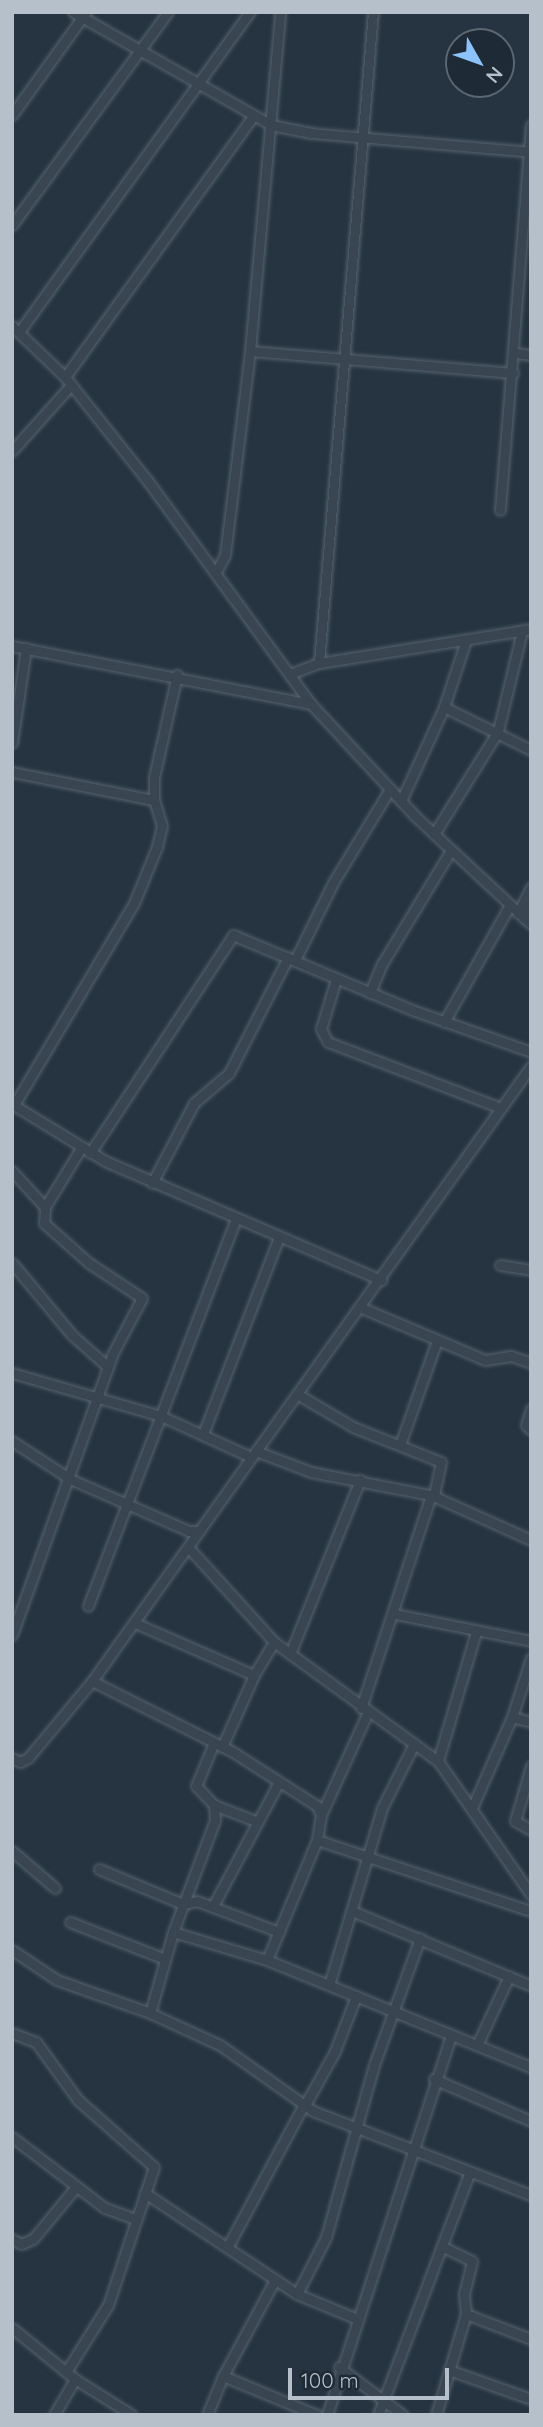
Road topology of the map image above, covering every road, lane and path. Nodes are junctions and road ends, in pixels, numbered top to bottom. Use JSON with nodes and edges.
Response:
{"nodes":[{"id":1,"x":168,"y":12,"type":"edge"},
{"id":2,"x":250,"y":12,"type":"edge"},
{"id":3,"x":280,"y":12,"type":"edge"},
{"id":4,"x":373,"y":12,"type":"edge"},
{"id":5,"x":80,"y":14,"type":"edge"},
{"id":6,"x":140,"y":51,"type":"junction"},
{"id":7,"x":198,"y":83,"type":"junction"},
{"id":8,"x":12,"y":115,"type":"edge"},
{"id":9,"x":253,"y":116,"type":"junction"},
{"id":10,"x":271,"y":125,"type":"junction"},
{"id":11,"x":531,"y":125,"type":"edge"},
{"id":12,"x":363,"y":138,"type":"junction"},
{"id":13,"x":530,"y":152,"type":"edge"},
{"id":14,"x":12,"y":225,"type":"edge"},
{"id":15,"x":16,"y":329,"type":"edge"},
{"id":16,"x":250,"y":351,"type":"junction"},
{"id":17,"x":515,"y":353,"type":"junction"},
{"id":18,"x":531,"y":355,"type":"edge"},
{"id":19,"x":343,"y":358,"type":"junction"},
{"id":20,"x":513,"y":373,"type":"junction"},
{"id":21,"x":68,"y":381,"type":"junction"},
{"id":22,"x":12,"y":452,"type":"edge"},
{"id":23,"x":500,"y":510,"type":"dead end"},
{"id":24,"x":216,"y":572,"type":"junction"},
{"id":25,"x":526,"y":630,"type":"edge"},
{"id":26,"x":466,"y":640,"type":"junction"},
{"id":27,"x":12,"y":646,"type":"edge"},
{"id":28,"x":26,"y":648,"type":"junction"},
{"id":29,"x":319,"y":663,"type":"junction"},
{"id":30,"x":290,"y":674,"type":"junction"},
{"id":31,"x":177,"y":675,"type":"junction"},
{"id":32,"x":311,"y":704,"type":"junction"},
{"id":33,"x":444,"y":707,"type":"junction"},
{"id":34,"x":498,"y":731,"type":"junction"},
{"id":35,"x":12,"y":743,"type":"edge"},
{"id":36,"x":531,"y":750,"type":"edge"},
{"id":37,"x":12,"y":772,"type":"edge"},
{"id":38,"x":390,"y":789,"type":"junction"},
{"id":39,"x":154,"y":800,"type":"junction"},
{"id":40,"x":401,"y":801,"type":"junction"},
{"id":41,"x":434,"y":834,"type":"junction"},
{"id":42,"x":451,"y":850,"type":"junction"},
{"id":43,"x":531,"y":887,"type":"edge"},
{"id":44,"x":510,"y":905,"type":"junction"},
{"id":45,"x":531,"y":905,"type":"edge"},
{"id":46,"x":524,"y":918,"type":"edge"},
{"id":47,"x":291,"y":958,"type":"junction"},
{"id":48,"x":336,"y":979,"type":"junction"},
{"id":49,"x":370,"y":993,"type":"junction"},
{"id":50,"x":444,"y":1021,"type":"junction"},
{"id":51,"x":531,"y":1052,"type":"edge"},
{"id":52,"x":531,"y":1066,"type":"edge"},
{"id":53,"x":13,"y":1105,"type":"edge"},
{"id":54,"x":498,"y":1107,"type":"junction"},
{"id":55,"x":81,"y":1148,"type":"junction"},
{"id":56,"x":90,"y":1153,"type":"junction"},
{"id":57,"x":12,"y":1171,"type":"edge"},
{"id":58,"x":152,"y":1183,"type":"junction"},
{"id":59,"x":45,"y":1207,"type":"junction"},
{"id":60,"x":236,"y":1218,"type":"junction"},
{"id":61,"x":279,"y":1237,"type":"junction"},
{"id":62,"x":12,"y":1263,"type":"edge"},
{"id":63,"x":500,"y":1265,"type":"dead end"},
{"id":64,"x":531,"y":1270,"type":"edge"},
{"id":65,"x":381,"y":1280,"type":"junction"},
{"id":66,"x":362,"y":1308,"type":"junction"},
{"id":67,"x":436,"y":1343,"type":"junction"},
{"id":68,"x":531,"y":1363,"type":"edge"},
{"id":69,"x":108,"y":1367,"type":"junction"},
{"id":70,"x":12,"y":1373,"type":"edge"},
{"id":71,"x":297,"y":1394,"type":"junction"},
{"id":72,"x":99,"y":1398,"type":"junction"},
{"id":73,"x":531,"y":1409,"type":"edge"},
{"id":74,"x":161,"y":1416,"type":"junction"},
{"id":75,"x":531,"y":1430,"type":"edge"},
{"id":76,"x":204,"y":1434,"type":"junction"},
{"id":77,"x":12,"y":1441,"type":"edge"},
{"id":78,"x":401,"y":1442,"type":"junction"},
{"id":79,"x":253,"y":1454,"type":"junction"},
{"id":80,"x":70,"y":1479,"type":"junction"},
{"id":81,"x":360,"y":1480,"type":"junction"},
{"id":82,"x":432,"y":1496,"type":"junction"},
{"id":83,"x":131,"y":1503,"type":"junction"},
{"id":84,"x":199,"y":1531,"type":"junction"},
{"id":85,"x":531,"y":1540,"type":"edge"},
{"id":86,"x":188,"y":1547,"type":"junction"},
{"id":87,"x":88,"y":1606,"type":"dead end"},
{"id":88,"x":394,"y":1614,"type":"junction"},
{"id":89,"x":135,"y":1623,"type":"junction"},
{"id":90,"x":14,"y":1626,"type":"edge"},
{"id":91,"x":476,"y":1632,"type":"junction"},
{"id":92,"x":12,"y":1635,"type":"edge"},
{"id":93,"x":531,"y":1641,"type":"edge"},
{"id":94,"x":274,"y":1642,"type":"junction"},
{"id":95,"x":290,"y":1654,"type":"junction"},
{"id":96,"x":531,"y":1658,"type":"edge"},
{"id":97,"x":254,"y":1675,"type":"junction"},
{"id":98,"x":92,"y":1681,"type":"junction"},
{"id":99,"x":365,"y":1710,"type":"junction"},
{"id":100,"x":512,"y":1717,"type":"junction"},
{"id":101,"x":531,"y":1723,"type":"edge"},
{"id":102,"x":414,"y":1744,"type":"junction"},
{"id":103,"x":218,"y":1746,"type":"junction"},
{"id":104,"x":12,"y":1758,"type":"edge"},
{"id":105,"x":438,"y":1761,"type":"junction"},
{"id":106,"x":531,"y":1766,"type":"edge"},
{"id":107,"x":279,"y":1782,"type":"junction"},
{"id":108,"x":215,"y":1805,"type":"junction"},
{"id":109,"x":472,"y":1808,"type":"junction"},
{"id":110,"x":321,"y":1815,"type":"junction"},
{"id":111,"x":258,"y":1822,"type":"junction"},
{"id":112,"x":531,"y":1830,"type":"edge"},
{"id":113,"x":317,"y":1840,"type":"junction"},
{"id":114,"x":12,"y":1852,"type":"edge"},
{"id":115,"x":369,"y":1859,"type":"junction"},
{"id":116,"x":99,"y":1869,"type":"dead end"},
{"id":117,"x":55,"y":1888,"type":"dead end"},
{"id":118,"x":531,"y":1895,"type":"edge"},
{"id":119,"x":183,"y":1904,"type":"junction"},
{"id":120,"x":213,"y":1906,"type":"junction"},
{"id":121,"x":352,"y":1911,"type":"junction"},
{"id":122,"x":531,"y":1911,"type":"edge"},
{"id":123,"x":70,"y":1922,"type":"dead end"},
{"id":124,"x":173,"y":1932,"type":"junction"},
{"id":125,"x":279,"y":1932,"type":"junction"},
{"id":126,"x":420,"y":1938,"type":"junction"},
{"id":127,"x":12,"y":1950,"type":"edge"},
{"id":128,"x":164,"y":1959,"type":"junction"},
{"id":129,"x":267,"y":1960,"type":"junction"},
{"id":130,"x":509,"y":1976,"type":"junction"},
{"id":131,"x":329,"y":1985,"type":"junction"},
{"id":132,"x":531,"y":1986,"type":"edge"},
{"id":133,"x":356,"y":1996,"type":"junction"},
{"id":134,"x":392,"y":2011,"type":"junction"},
{"id":135,"x":150,"y":2013,"type":"junction"},
{"id":136,"x":12,"y":2033,"type":"edge"},
{"id":137,"x":451,"y":2035,"type":"junction"},
{"id":138,"x":478,"y":2045,"type":"junction"},
{"id":139,"x":531,"y":2067,"type":"edge"},
{"id":140,"x":434,"y":2079,"type":"junction"},
{"id":141,"x":304,"y":2105,"type":"junction"},
{"id":142,"x":531,"y":2121,"type":"edge"},
{"id":143,"x":357,"y":2129,"type":"junction"},
{"id":144,"x":12,"y":2137,"type":"edge"},
{"id":145,"x":410,"y":2151,"type":"junction"},
{"id":146,"x":469,"y":2174,"type":"junction"},
{"id":147,"x":75,"y":2188,"type":"junction"},
{"id":148,"x":145,"y":2193,"type":"junction"},
{"id":149,"x":531,"y":2195,"type":"edge"},
{"id":150,"x":136,"y":2218,"type":"junction"},
{"id":151,"x":12,"y":2239,"type":"edge"},
{"id":152,"x":228,"y":2246,"type":"junction"},
{"id":153,"x":443,"y":2247,"type":"junction"},
{"id":154,"x":275,"y":2280,"type":"junction"},
{"id":155,"x":297,"y":2294,"type":"junction"},
{"id":156,"x":466,"y":2314,"type":"junction"},
{"id":157,"x":355,"y":2318,"type":"junction"},
{"id":158,"x":12,"y":2328,"type":"edge"},
{"id":159,"x":531,"y":2339,"type":"edge"},
{"id":160,"x":339,"y":2367,"type":"junction"},
{"id":161,"x":449,"y":2370,"type":"junction"},
{"id":162,"x":66,"y":2372,"type":"junction"},
{"id":163,"x":223,"y":2376,"type":"junction"},
{"id":164,"x":75,"y":2379,"type":"junction"},
{"id":165,"x":385,"y":2397,"type":"junction"},
{"id":166,"x":531,"y":2399,"type":"edge"},
{"id":167,"x":54,"y":2415,"type":"edge"},
{"id":168,"x":132,"y":2415,"type":"edge"},
{"id":169,"x":208,"y":2415,"type":"edge"},
{"id":170,"x":317,"y":2415,"type":"edge"},
{"id":171,"x":327,"y":2415,"type":"edge"},
{"id":172,"x":378,"y":2415,"type":"edge"},
{"id":173,"x":403,"y":2415,"type":"edge"},
{"id":174,"x":436,"y":2415,"type":"edge"}],
"edges":[{"from":1,"to":6,"type":"street"},
{"from":2,"to":7,"type":"street"},
{"from":3,"to":10,"type":"street"},
{"from":4,"to":12,"type":"street"},
{"from":5,"to":6,"type":"street"},
{"from":5,"to":8,"type":"street"},
{"from":6,"to":7,"type":"street"},
{"from":6,"to":14,"type":"street"},
{"from":7,"to":9,"type":"street"},
{"from":7,"to":15,"type":"street"},
{"from":9,"to":10,"type":"street"},
{"from":9,"to":21,"type":"street"},
{"from":10,"to":12,"type":"street"},
{"from":10,"to":16,"type":"street"},
{"from":11,"to":13,"type":"street"},
{"from":12,"to":13,"type":"street"},
{"from":12,"to":19,"type":"street"},
{"from":13,"to":17,"type":"street"},
{"from":15,"to":21,"type":"street"},
{"from":16,"to":19,"type":"street"},
{"from":16,"to":24,"type":"street"},
{"from":17,"to":18,"type":"street"},
{"from":17,"to":20,"type":"street"},
{"from":19,"to":20,"type":"street"},
{"from":19,"to":29,"type":"street"},
{"from":20,"to":23,"type":"street"},
{"from":21,"to":22,"type":"street"},
{"from":21,"to":24,"type":"street"},
{"from":24,"to":30,"type":"street"},
{"from":25,"to":26,"type":"street"},
{"from":25,"to":34,"type":"street"},
{"from":26,"to":29,"type":"street"},
{"from":26,"to":33,"type":"street"},
{"from":27,"to":28,"type":"street"},
{"from":28,"to":31,"type":"street"},
{"from":28,"to":35,"type":"street"},
{"from":29,"to":30,"type":"street"},
{"from":30,"to":32,"type":"street"},
{"from":31,"to":32,"type":"street"},
{"from":31,"to":39,"type":"street"},
{"from":32,"to":38,"type":"street"},
{"from":33,"to":34,"type":"street"},
{"from":33,"to":40,"type":"street"},
{"from":34,"to":36,"type":"street"},
{"from":34,"to":41,"type":"street"},
{"from":37,"to":39,"type":"street"},
{"from":38,"to":40,"type":"street"},
{"from":38,"to":47,"type":"street"},
{"from":39,"to":53,"type":"street"},
{"from":40,"to":41,"type":"street"},
{"from":41,"to":42,"type":"street"},
{"from":42,"to":44,"type":"street"},
{"from":42,"to":49,"type":"street"},
{"from":43,"to":46,"type":"street"},
{"from":44,"to":46,"type":"street"},
{"from":44,"to":50,"type":"street"},
{"from":45,"to":46,"type":"street"},
{"from":47,"to":48,"type":"street"},
{"from":47,"to":56,"type":"street"},
{"from":47,"to":58,"type":"street"},
{"from":48,"to":49,"type":"street"},
{"from":48,"to":54,"type":"street"},
{"from":49,"to":50,"type":"street"},
{"from":50,"to":51,"type":"street"},
{"from":52,"to":54,"type":"street"},
{"from":53,"to":55,"type":"street"},
{"from":54,"to":65,"type":"street"},
{"from":55,"to":56,"type":"street"},
{"from":55,"to":59,"type":"street"},
{"from":56,"to":58,"type":"street"},
{"from":57,"to":59,"type":"street"},
{"from":58,"to":60,"type":"street"},
{"from":59,"to":69,"type":"street"},
{"from":60,"to":61,"type":"street"},
{"from":60,"to":74,"type":"street"},
{"from":61,"to":65,"type":"street"},
{"from":61,"to":76,"type":"street"},
{"from":62,"to":69,"type":"street"},
{"from":63,"to":64,"type":"street"},
{"from":65,"to":66,"type":"street"},
{"from":66,"to":67,"type":"street"},
{"from":66,"to":71,"type":"street"},
{"from":67,"to":68,"type":"street"},
{"from":67,"to":78,"type":"street"},
{"from":69,"to":72,"type":"street"},
{"from":70,"to":72,"type":"street"},
{"from":71,"to":78,"type":"street"},
{"from":71,"to":79,"type":"street"},
{"from":72,"to":74,"type":"street"},
{"from":72,"to":80,"type":"street"},
{"from":73,"to":75,"type":"street"},
{"from":74,"to":76,"type":"street"},
{"from":74,"to":83,"type":"street"},
{"from":76,"to":79,"type":"street"},
{"from":77,"to":80,"type":"street"},
{"from":78,"to":82,"type":"street"},
{"from":79,"to":81,"type":"street"},
{"from":79,"to":84,"type":"street"},
{"from":80,"to":83,"type":"street"},
{"from":80,"to":90,"type":"street"},
{"from":81,"to":82,"type":"street"},
{"from":81,"to":95,"type":"street"},
{"from":82,"to":85,"type":"street"},
{"from":82,"to":88,"type":"street"},
{"from":83,"to":84,"type":"street"},
{"from":83,"to":87,"type":"street"},
{"from":84,"to":86,"type":"street"},
{"from":86,"to":89,"type":"street"},
{"from":86,"to":94,"type":"street"},
{"from":88,"to":91,"type":"street"},
{"from":88,"to":99,"type":"street"},
{"from":89,"to":97,"type":"street"},
{"from":89,"to":98,"type":"street"},
{"from":90,"to":92,"type":"street"},
{"from":91,"to":93,"type":"street"},
{"from":91,"to":105,"type":"street"},
{"from":94,"to":95,"type":"street"},
{"from":94,"to":97,"type":"street"},
{"from":95,"to":99,"type":"street"},
{"from":96,"to":100,"type":"street"},
{"from":97,"to":103,"type":"street"},
{"from":98,"to":103,"type":"street"},
{"from":98,"to":104,"type":"street"},
{"from":99,"to":102,"type":"street"},
{"from":99,"to":110,"type":"street"},
{"from":100,"to":101,"type":"street"},
{"from":100,"to":109,"type":"street"},
{"from":102,"to":105,"type":"street"},
{"from":102,"to":115,"type":"street"},
{"from":103,"to":107,"type":"street"},
{"from":103,"to":108,"type":"street"},
{"from":105,"to":109,"type":"street"},
{"from":106,"to":112,"type":"street"},
{"from":107,"to":110,"type":"street"},
{"from":107,"to":111,"type":"street"},
{"from":108,"to":111,"type":"street"},
{"from":108,"to":119,"type":"street"},
{"from":109,"to":118,"type":"street"},
{"from":110,"to":113,"type":"street"},
{"from":111,"to":120,"type":"street"},
{"from":113,"to":115,"type":"street"},
{"from":113,"to":125,"type":"street"},
{"from":114,"to":117,"type":"street"},
{"from":115,"to":121,"type":"street"},
{"from":115,"to":122,"type":"street"},
{"from":116,"to":119,"type":"street"},
{"from":119,"to":120,"type":"street"},
{"from":119,"to":124,"type":"street"},
{"from":120,"to":125,"type":"street"},
{"from":121,"to":126,"type":"street"},
{"from":121,"to":131,"type":"street"},
{"from":123,"to":128,"type":"street"},
{"from":124,"to":128,"type":"street"},
{"from":124,"to":129,"type":"street"},
{"from":125,"to":129,"type":"street"},
{"from":126,"to":130,"type":"street"},
{"from":126,"to":134,"type":"street"},
{"from":127,"to":135,"type":"street"},
{"from":128,"to":135,"type":"street"},
{"from":129,"to":131,"type":"street"},
{"from":130,"to":132,"type":"street"},
{"from":130,"to":138,"type":"street"},
{"from":131,"to":133,"type":"street"},
{"from":133,"to":134,"type":"street"},
{"from":133,"to":141,"type":"street"},
{"from":134,"to":137,"type":"street"},
{"from":134,"to":143,"type":"street"},
{"from":135,"to":141,"type":"street"},
{"from":136,"to":148,"type":"street"},
{"from":137,"to":138,"type":"street"},
{"from":137,"to":140,"type":"street"},
{"from":138,"to":139,"type":"street"},
{"from":140,"to":142,"type":"street"},
{"from":140,"to":145,"type":"street"},
{"from":141,"to":143,"type":"street"},
{"from":141,"to":152,"type":"street"},
{"from":143,"to":145,"type":"street"},
{"from":143,"to":155,"type":"street"},
{"from":144,"to":147,"type":"street"},
{"from":145,"to":146,"type":"street"},
{"from":145,"to":157,"type":"street"},
{"from":146,"to":149,"type":"street"},
{"from":146,"to":153,"type":"street"},
{"from":147,"to":150,"type":"street"},
{"from":147,"to":151,"type":"street"},
{"from":148,"to":150,"type":"street"},
{"from":148,"to":152,"type":"street"},
{"from":150,"to":162,"type":"street"},
{"from":152,"to":154,"type":"street"},
{"from":153,"to":156,"type":"street"},
{"from":153,"to":165,"type":"street"},
{"from":154,"to":155,"type":"street"},
{"from":154,"to":163,"type":"street"},
{"from":155,"to":157,"type":"street"},
{"from":156,"to":159,"type":"street"},
{"from":156,"to":161,"type":"street"},
{"from":157,"to":160,"type":"street"},
{"from":158,"to":162,"type":"street"},
{"from":160,"to":165,"type":"street"},
{"from":160,"to":171,"type":"street"},
{"from":161,"to":166,"type":"street"},
{"from":161,"to":174,"type":"street"},
{"from":162,"to":164,"type":"street"},
{"from":163,"to":169,"type":"street"},
{"from":163,"to":170,"type":"street"},
{"from":164,"to":167,"type":"street"},
{"from":164,"to":168,"type":"street"},
{"from":165,"to":172,"type":"street"},
{"from":165,"to":173,"type":"street"}]}
